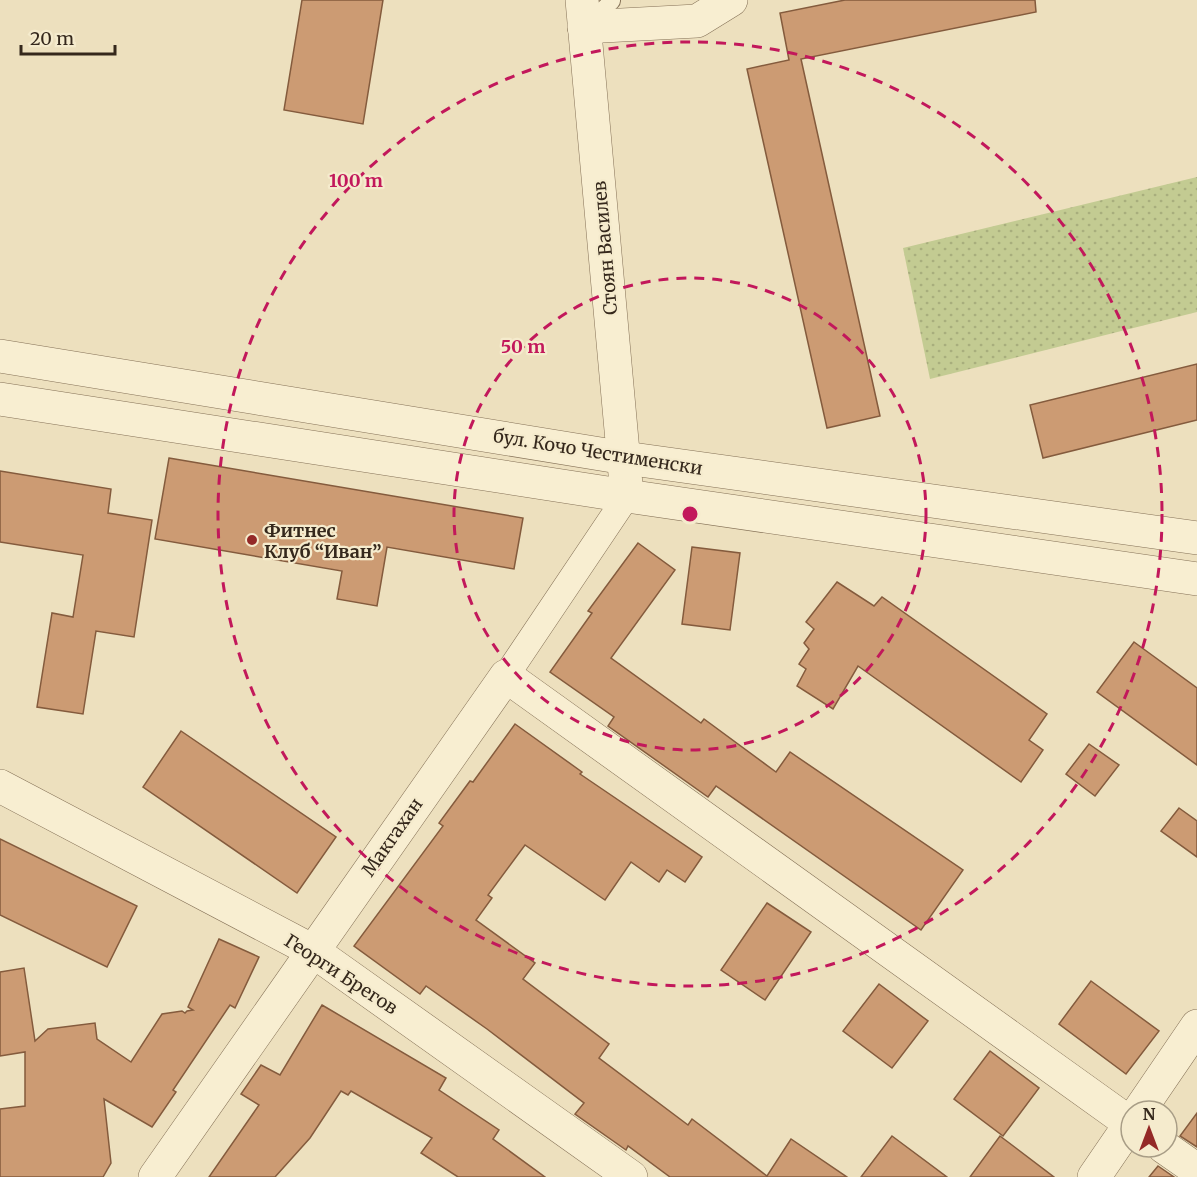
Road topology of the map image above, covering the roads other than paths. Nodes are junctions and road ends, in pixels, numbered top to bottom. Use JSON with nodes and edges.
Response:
{"nodes":[{"id":1,"x":731,"y":0,"type":"edge"},
{"id":2,"x":593,"y":10,"type":"edge"},
{"id":3,"x":0,"y":356,"type":"edge"},
{"id":4,"x":0,"y":399,"type":"edge"},
{"id":5,"x":625,"y":458,"type":"junction"},
{"id":6,"x":627,"y":496,"type":"junction"},
{"id":7,"x":1197,"y":538,"type":"edge"},
{"id":8,"x":1197,"y":579,"type":"edge"},
{"id":9,"x":506,"y":676,"type":"junction"},
{"id":10,"x":0,"y":786,"type":"edge"},
{"id":11,"x":313,"y":951,"type":"junction"},
{"id":12,"x":1197,"y":1026,"type":"edge"},
{"id":13,"x":1147,"y":1099,"type":"edge"},
{"id":14,"x":1119,"y":1115,"type":"edge"},
{"id":15,"x":1119,"y":1141,"type":"edge"},
{"id":16,"x":1179,"y":1157,"type":"edge"},
{"id":17,"x":1197,"y":1170,"type":"edge"},
{"id":18,"x":155,"y":1177,"type":"edge"},
{"id":19,"x":631,"y":1177,"type":"edge"},
{"id":20,"x":1094,"y":1177,"type":"edge"}],
"edges":[{"from":1,"to":2,"type":"street"},
{"from":2,"to":5,"type":"street","name":"Стоян Василев"},
{"from":3,"to":5,"type":"street","name":"бул. Кочо Честименски"},
{"from":4,"to":6,"type":"street"},
{"from":5,"to":6,"type":"street","name":"Стоян Василев"},
{"from":5,"to":7,"type":"street","name":"бул. Кочо Честименски"},
{"from":6,"to":8,"type":"street"},
{"from":6,"to":9,"type":"street","name":"Макгахан"},
{"from":9,"to":11,"type":"street","name":"Макгахан"},
{"from":9,"to":14,"type":"street"},
{"from":10,"to":11,"type":"street","name":"Георги Брегов"},
{"from":11,"to":18,"type":"street","name":"Макгахан"},
{"from":11,"to":19,"type":"street","name":"Георги Брегов"},
{"from":12,"to":13,"type":"street"},
{"from":15,"to":20,"type":"street"},
{"from":16,"to":17,"type":"street"}]}
